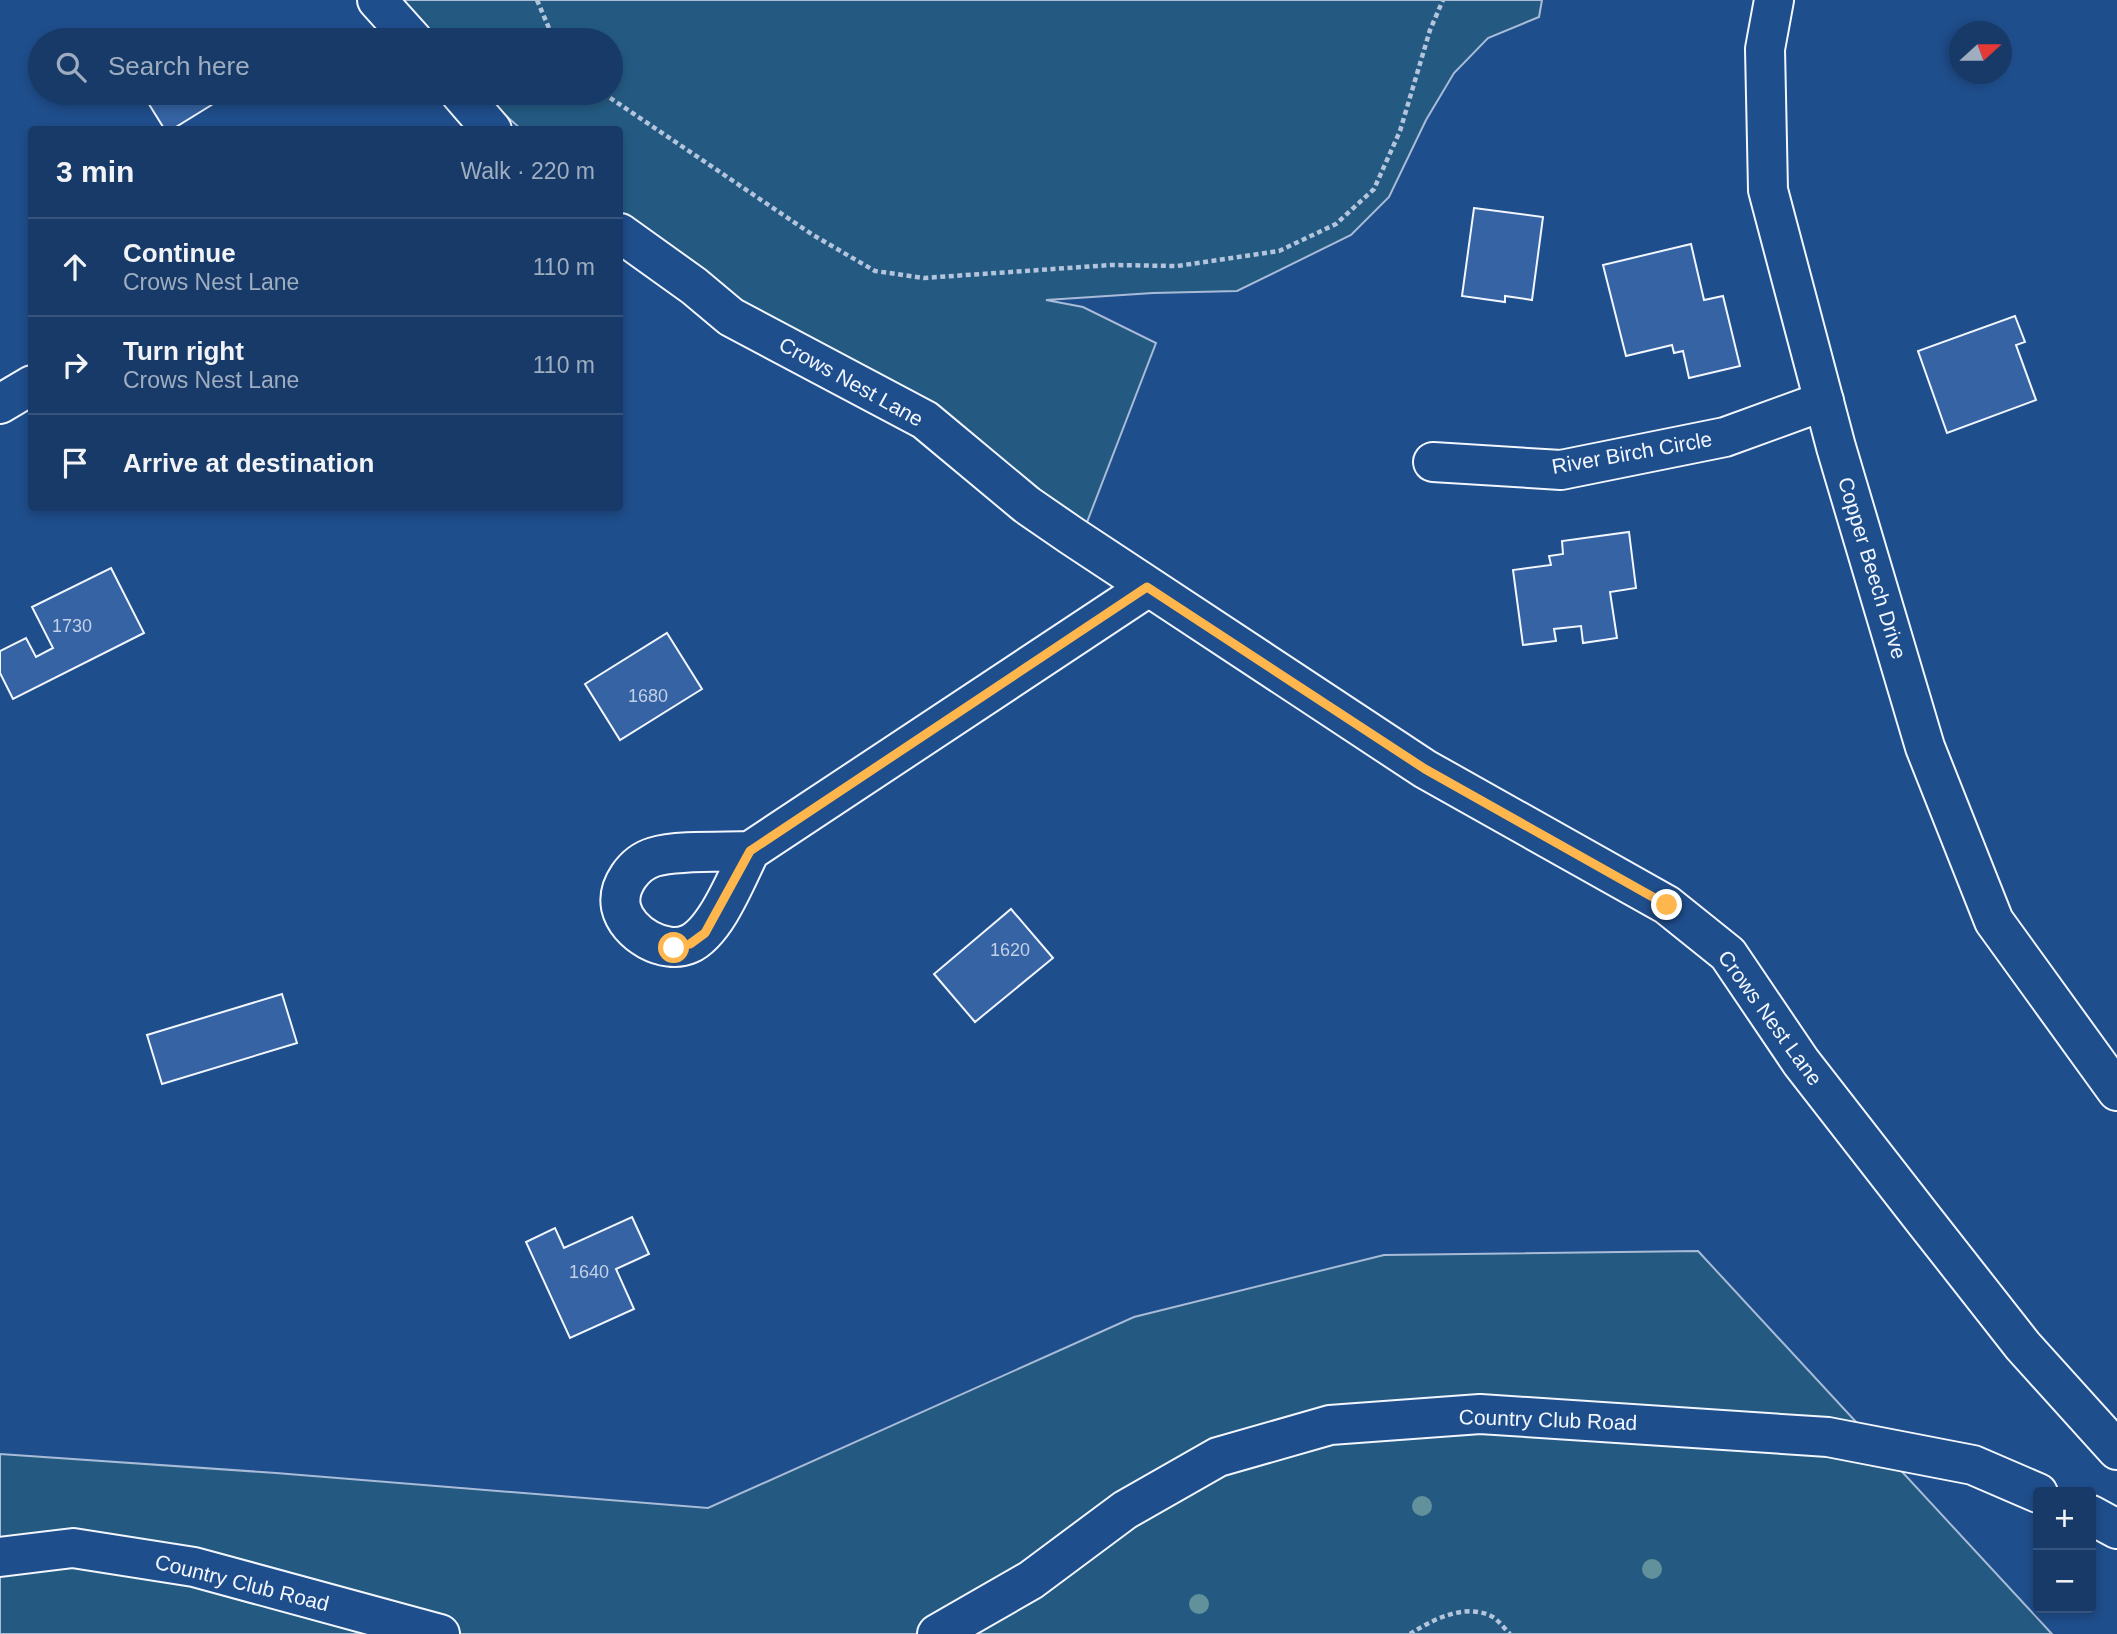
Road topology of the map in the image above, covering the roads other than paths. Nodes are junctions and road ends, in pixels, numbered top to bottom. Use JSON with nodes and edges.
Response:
{"nodes":[{"id":1,"x":377,"y":0,"type":"edge"},
{"id":2,"x":1774,"y":0,"type":"edge"},
{"id":3,"x":402,"y":28,"type":"edge"},
{"id":4,"x":470,"y":105,"type":"edge"},
{"id":5,"x":489,"y":126,"type":"edge"},
{"id":6,"x":623,"y":235,"type":"edge"},
{"id":7,"x":28,"y":387,"type":"edge"},
{"id":8,"x":1824,"y":401,"type":"junction"},
{"id":9,"x":0,"y":404,"type":"edge"},
{"id":10,"x":1433,"y":462,"type":"dead end"},
{"id":11,"x":1147,"y":587,"type":"junction"},
{"id":12,"x":750,"y":851,"type":"dead end"},
{"id":13,"x":2117,"y":1091,"type":"edge"},
{"id":14,"x":2117,"y":1450,"type":"edge"},
{"id":15,"x":2033,"y":1491,"type":"edge"},
{"id":16,"x":2096,"y":1518,"type":"edge"},
{"id":17,"x":2117,"y":1529,"type":"edge"},
{"id":18,"x":0,"y":1557,"type":"edge"},
{"id":19,"x":440,"y":1634,"type":"edge"},
{"id":20,"x":937,"y":1634,"type":"edge"}],
"edges":[{"from":1,"to":3,"type":"street"},
{"from":2,"to":8,"type":"street","name":"Copper Beech Drive"},
{"from":4,"to":5,"type":"street"},
{"from":6,"to":11,"type":"street","name":"Crows Nest Lane"},
{"from":7,"to":9,"type":"street"},
{"from":8,"to":10,"type":"street","name":"River Birch Circle"},
{"from":8,"to":13,"type":"street","name":"Copper Beech Drive"},
{"from":11,"to":12,"type":"street"},
{"from":11,"to":14,"type":"street","name":"Crows Nest Lane"},
{"from":15,"to":20,"type":"street","name":"Country Club Road"},
{"from":16,"to":17,"type":"street"},
{"from":18,"to":19,"type":"street","name":"Country Club Road"}]}
